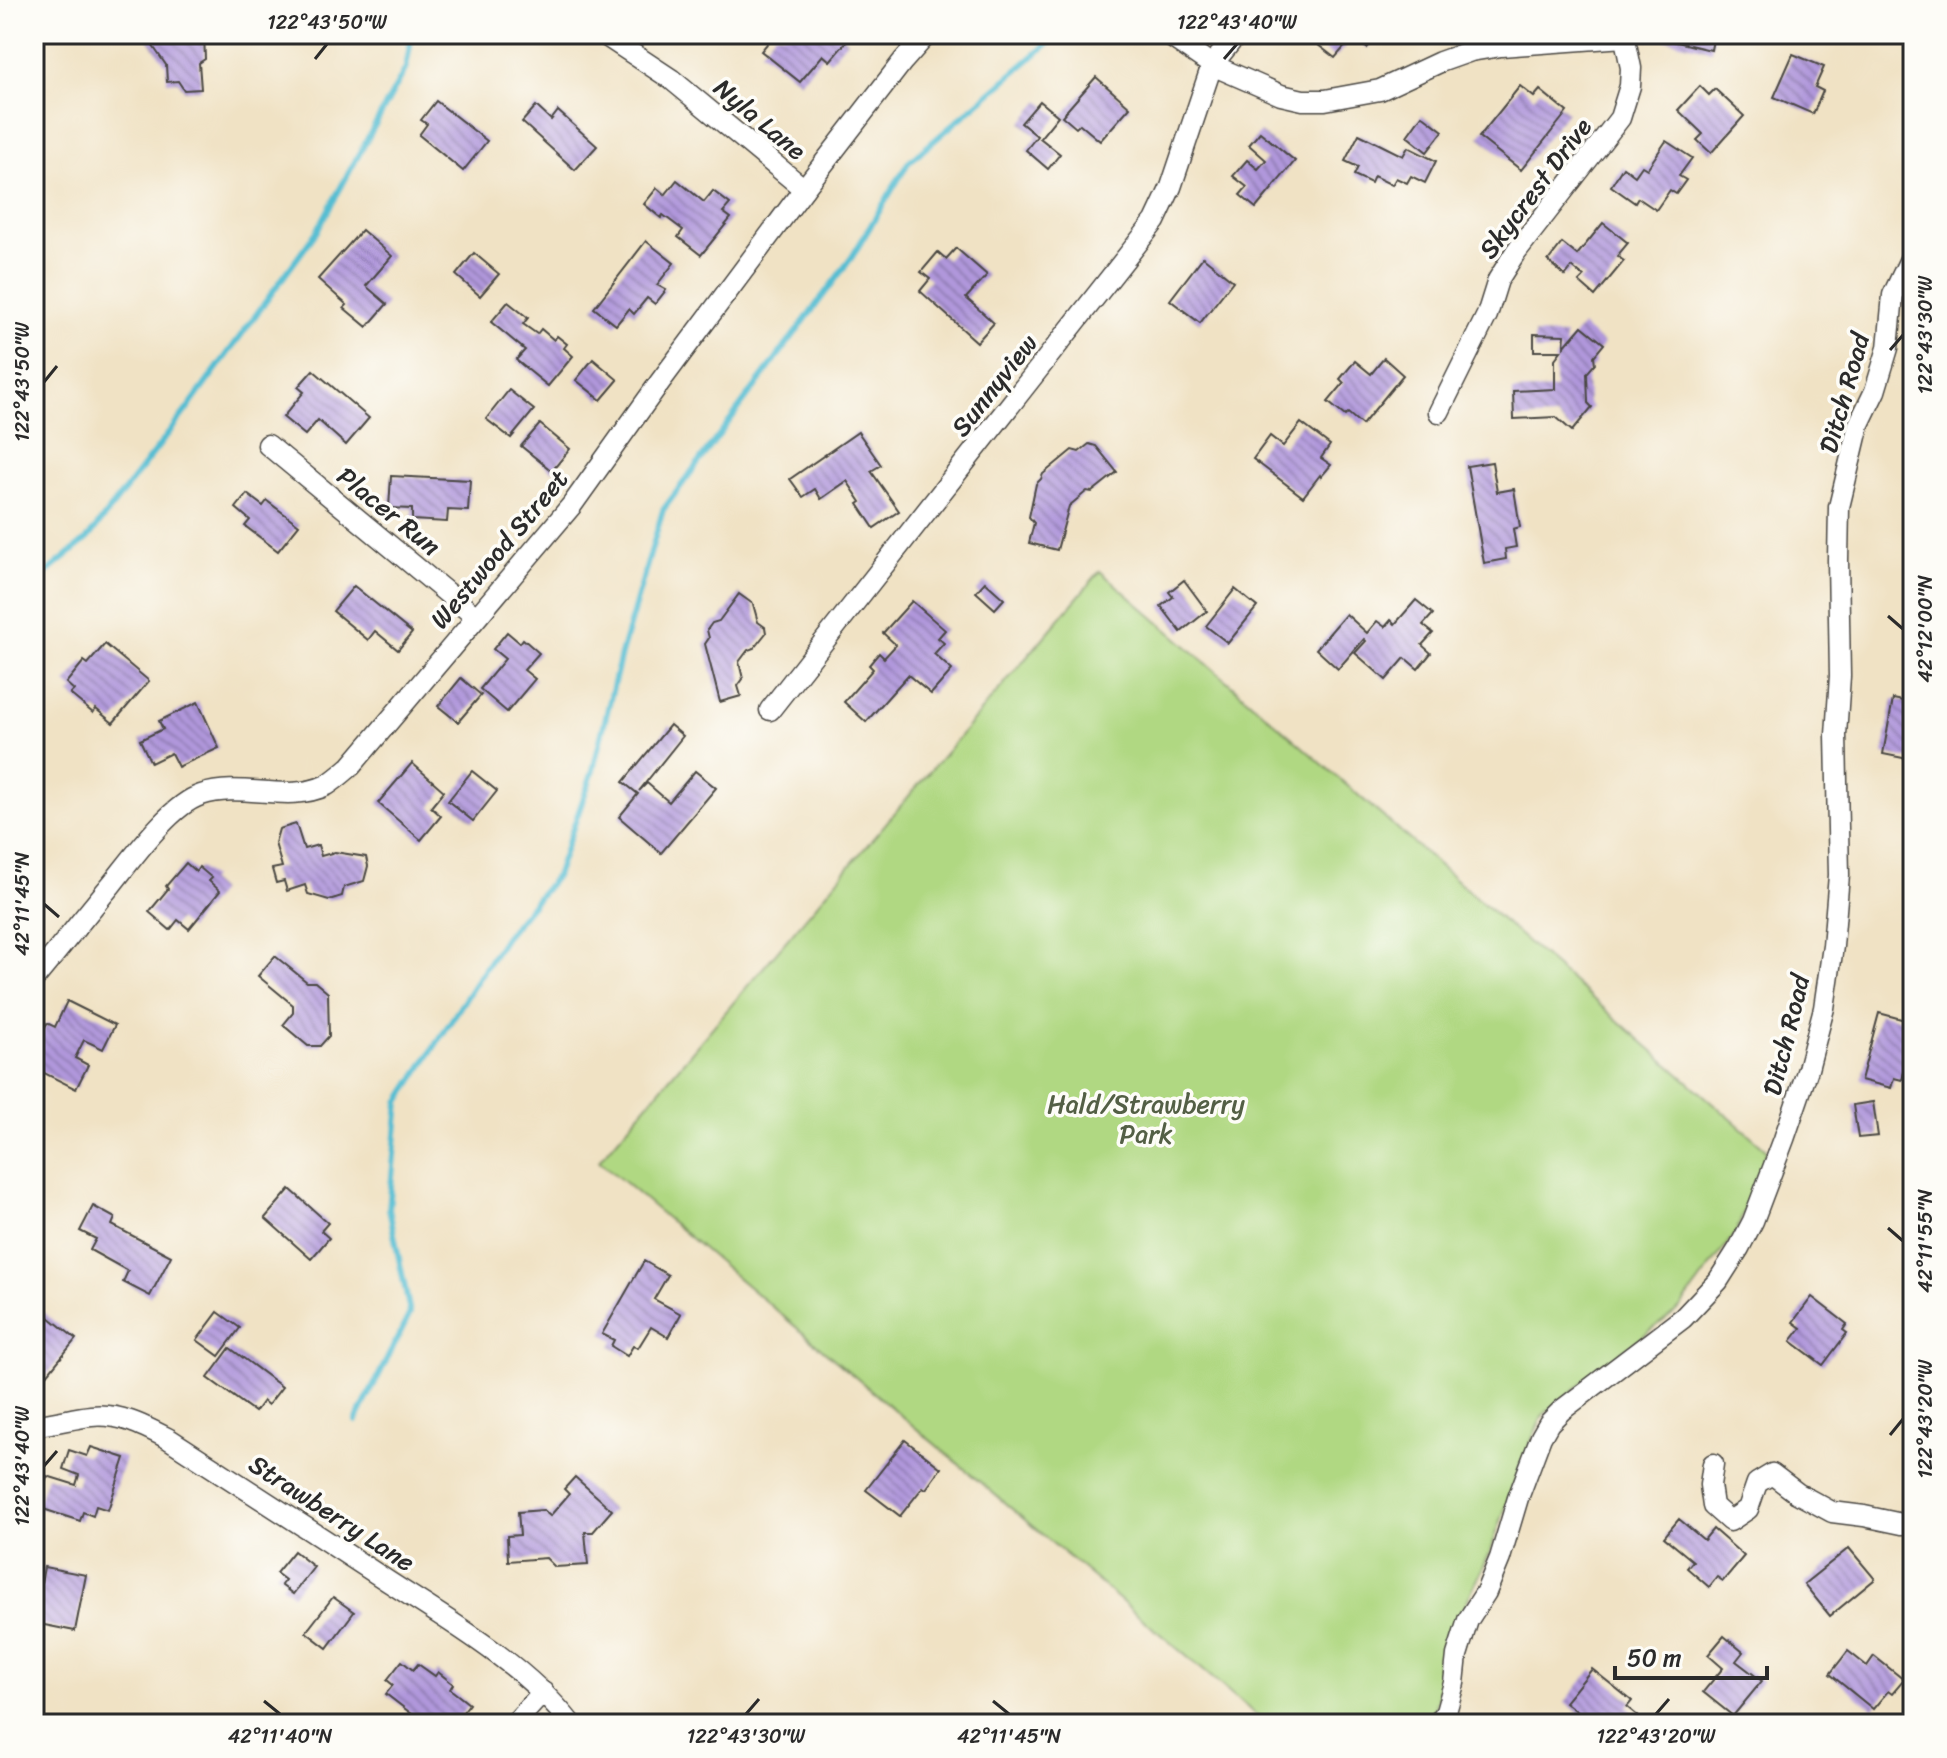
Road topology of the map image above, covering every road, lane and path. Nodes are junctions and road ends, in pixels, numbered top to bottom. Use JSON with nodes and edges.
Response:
{"nodes":[{"id":1,"x":603,"y":34,"type":"edge"},
{"id":2,"x":927,"y":34,"type":"edge"},
{"id":3,"x":1167,"y":34,"type":"edge"},
{"id":4,"x":1237,"y":34,"type":"edge"},
{"id":5,"x":1624,"y":35,"type":"edge"},
{"id":6,"x":1212,"y":65,"type":"junction"},
{"id":7,"x":804,"y":189,"type":"junction"},
{"id":8,"x":1913,"y":253,"type":"edge"},
{"id":9,"x":1439,"y":412,"type":"dead end"},
{"id":10,"x":268,"y":445,"type":"dead end"},
{"id":11,"x":476,"y":617,"type":"junction"},
{"id":12,"x":770,"y":710,"type":"dead end"},
{"id":13,"x":34,"y":979,"type":"edge"},
{"id":14,"x":34,"y":1425,"type":"edge"},
{"id":15,"x":1713,"y":1464,"type":"dead end"},
{"id":16,"x":1913,"y":1523,"type":"edge"},
{"id":17,"x":543,"y":1692,"type":"junction"},
{"id":18,"x":514,"y":1724,"type":"edge"},
{"id":19,"x":571,"y":1724,"type":"edge"},
{"id":20,"x":1438,"y":1724,"type":"edge"}],
"edges":[{"from":1,"to":7,"type":"street","name":"Nyla Lane"},
{"from":2,"to":7,"type":"street","name":"Westwood Street"},
{"from":3,"to":6,"type":"street"},
{"from":4,"to":6,"type":"street"},
{"from":5,"to":6,"type":"street"},
{"from":5,"to":9,"type":"street","name":"Skycrest Drive"},
{"from":6,"to":12,"type":"street","name":"Sunnyview"},
{"from":7,"to":11,"type":"street","name":"Westwood Street"},
{"from":8,"to":20,"type":"street","name":"Ditch Road"},
{"from":10,"to":11,"type":"street","name":"Placer Run"},
{"from":11,"to":13,"type":"street","name":"Westwood Street"},
{"from":14,"to":17,"type":"street","name":"Strawberry Lane"},
{"from":15,"to":16,"type":"street"},
{"from":17,"to":18,"type":"street"},
{"from":17,"to":19,"type":"street","name":"Strawberry Lane"}]}
